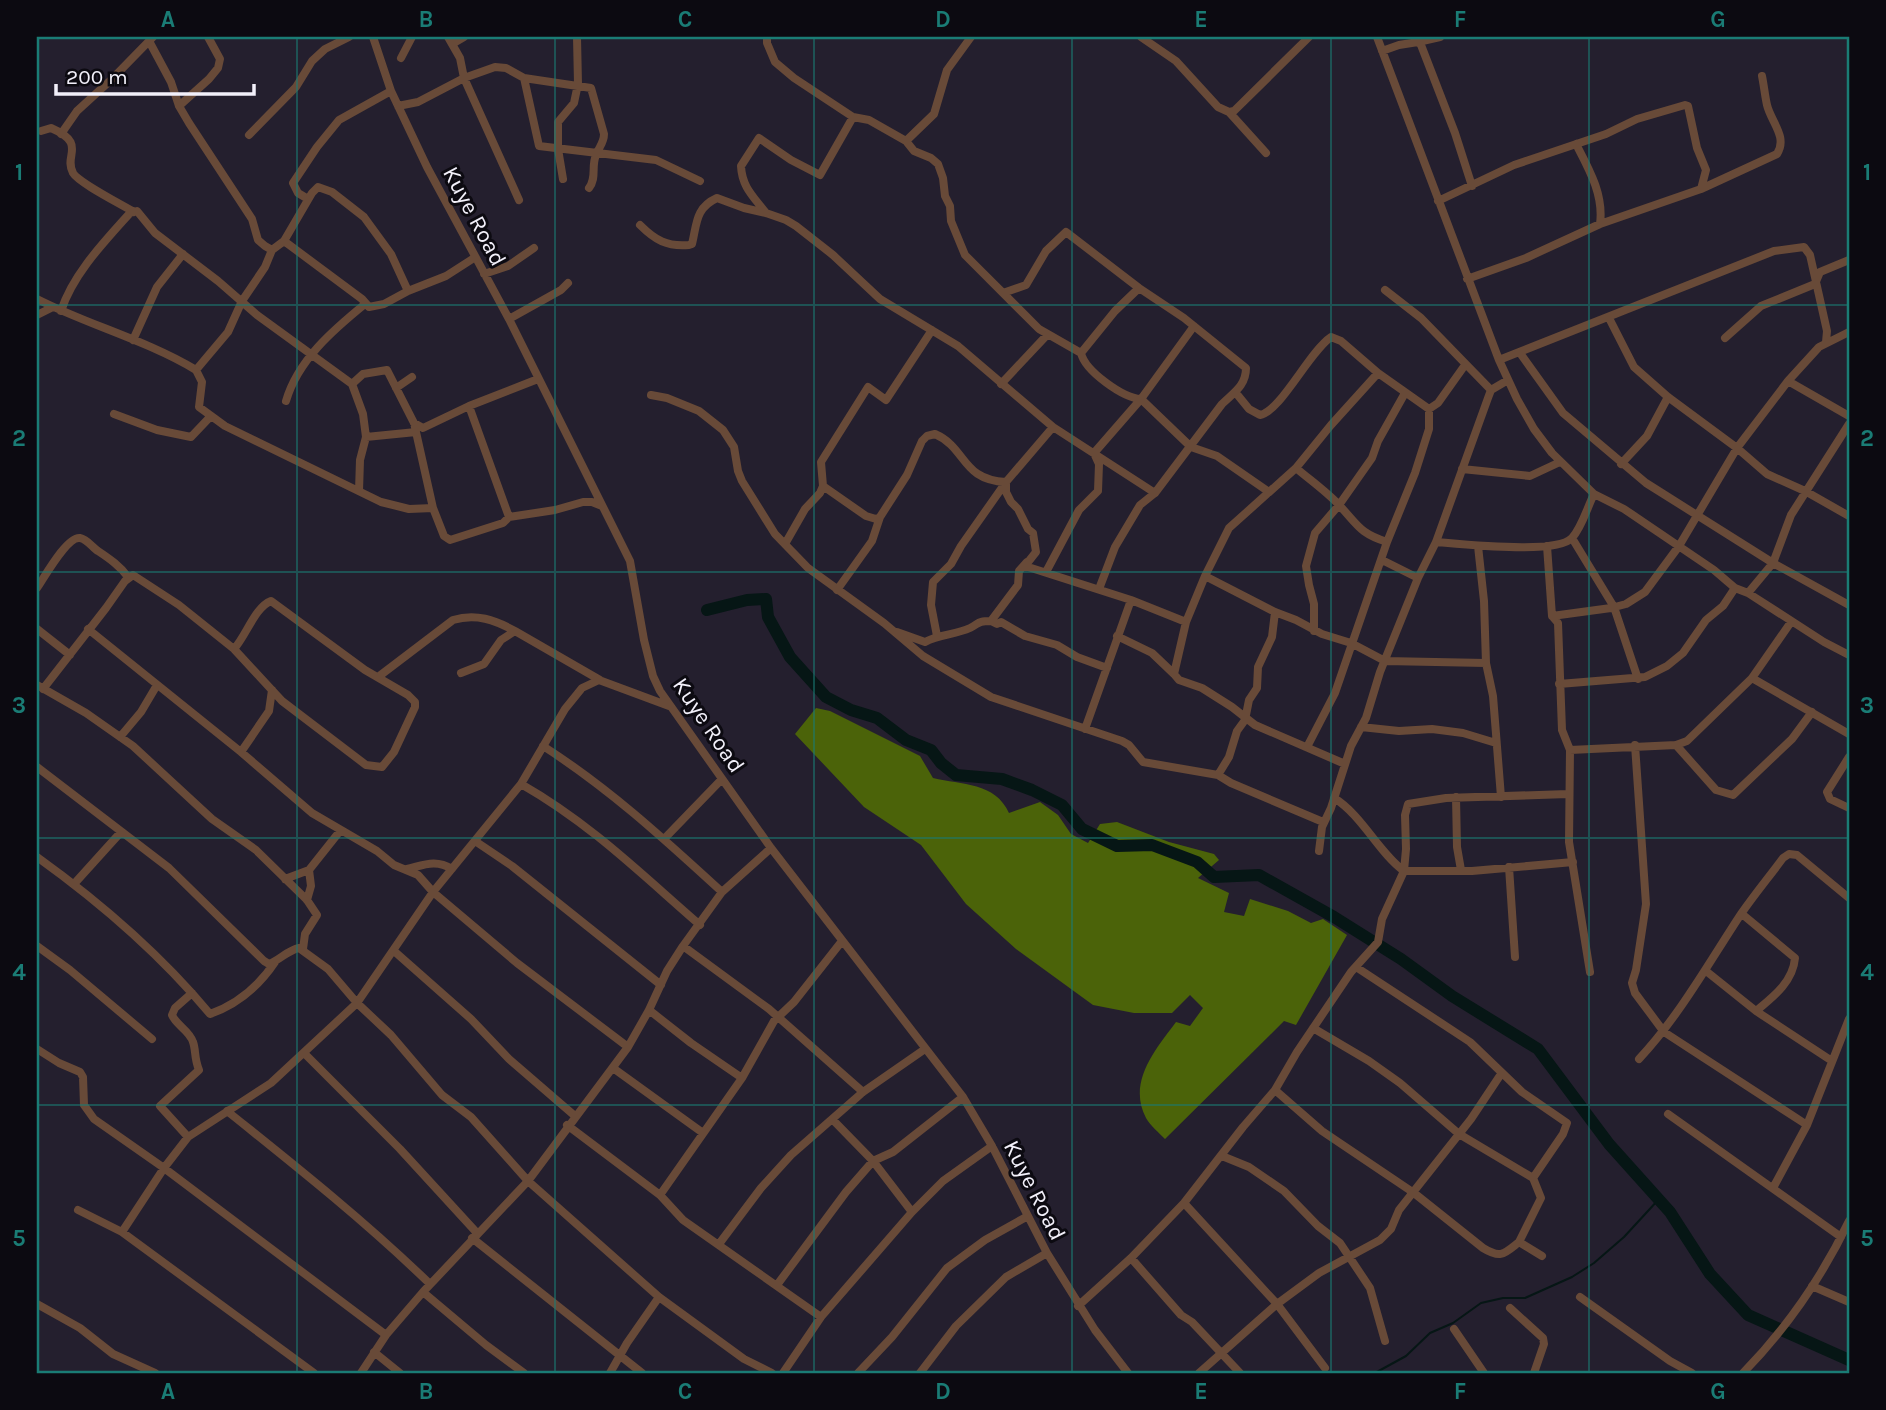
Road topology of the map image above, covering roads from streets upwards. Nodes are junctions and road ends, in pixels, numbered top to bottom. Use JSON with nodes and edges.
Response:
{"nodes":[{"id":1,"x":208,"y":37,"type":"edge"},
{"id":2,"x":349,"y":37,"type":"edge"},
{"id":3,"x":373,"y":37,"type":"edge"},
{"id":4,"x":412,"y":37,"type":"edge"},
{"id":5,"x":464,"y":37,"type":"edge"},
{"id":6,"x":577,"y":37,"type":"edge"},
{"id":7,"x":767,"y":37,"type":"edge"},
{"id":8,"x":971,"y":37,"type":"edge"},
{"id":9,"x":1141,"y":37,"type":"edge"},
{"id":10,"x":1309,"y":37,"type":"edge"},
{"id":11,"x":1377,"y":37,"type":"edge"},
{"id":12,"x":1440,"y":37,"type":"edge"},
{"id":13,"x":151,"y":39,"type":"edge"},
{"id":14,"x":450,"y":40,"type":"edge"},
{"id":15,"x":1418,"y":42,"type":"junction"},
{"id":16,"x":1382,"y":51,"type":"junction"},
{"id":17,"x":401,"y":58,"type":"dead end"},
{"id":18,"x":1762,"y":76,"type":"dead end"},
{"id":19,"x":464,"y":78,"type":"junction"},
{"id":20,"x":524,"y":78,"type":"junction"},
{"id":21,"x":578,"y":84,"type":"junction"},
{"id":22,"x":391,"y":91,"type":"junction"},
{"id":23,"x":179,"y":106,"type":"junction"},
{"id":24,"x":398,"y":106,"type":"junction"},
{"id":25,"x":1229,"y":112,"type":"junction"},
{"id":26,"x":853,"y":117,"type":"junction"},
{"id":27,"x":41,"y":131,"type":"dead end"},
{"id":28,"x":61,"y":134,"type":"junction"},
{"id":29,"x":249,"y":135,"type":"dead end"},
{"id":30,"x":906,"y":141,"type":"junction"},
{"id":31,"x":1576,"y":145,"type":"junction"},
{"id":32,"x":558,"y":149,"type":"junction"},
{"id":33,"x":1266,"y":153,"type":"dead end"},
{"id":34,"x":596,"y":154,"type":"junction"},
{"id":35,"x":564,"y":179,"type":"dead end"},
{"id":36,"x":700,"y":181,"type":"dead end"},
{"id":37,"x":1472,"y":186,"type":"junction"},
{"id":38,"x":589,"y":188,"type":"dead end"},
{"id":39,"x":1701,"y":189,"type":"junction"},
{"id":40,"x":308,"y":199,"type":"junction"},
{"id":41,"x":519,"y":200,"type":"dead end"},
{"id":42,"x":1438,"y":201,"type":"junction"},
{"id":43,"x":134,"y":212,"type":"junction"},
{"id":44,"x":766,"y":213,"type":"junction"},
{"id":45,"x":1600,"y":224,"type":"junction"},
{"id":46,"x":640,"y":225,"type":"dead end"},
{"id":47,"x":284,"y":241,"type":"junction"},
{"id":48,"x":534,"y":247,"type":"dead end"},
{"id":49,"x":272,"y":250,"type":"junction"},
{"id":50,"x":183,"y":254,"type":"junction"},
{"id":51,"x":474,"y":258,"type":"junction"},
{"id":52,"x":1849,"y":260,"type":"edge"},
{"id":53,"x":484,"y":274,"type":"junction"},
{"id":54,"x":1467,"y":279,"type":"junction"},
{"id":55,"x":568,"y":283,"type":"dead end"},
{"id":56,"x":1815,"y":285,"type":"junction"},
{"id":57,"x":1139,"y":288,"type":"junction"},
{"id":58,"x":408,"y":290,"type":"junction"},
{"id":59,"x":1385,"y":290,"type":"dead end"},
{"id":60,"x":1003,"y":293,"type":"junction"},
{"id":61,"x":37,"y":299,"type":"edge"},
{"id":62,"x":242,"y":301,"type":"junction"},
{"id":63,"x":365,"y":304,"type":"junction"},
{"id":64,"x":57,"y":309,"type":"junction"},
{"id":65,"x":37,"y":315,"type":"edge"},
{"id":66,"x":1609,"y":318,"type":"junction"},
{"id":67,"x":509,"y":319,"type":"junction"},
{"id":68,"x":1194,"y":326,"type":"junction"},
{"id":69,"x":932,"y":330,"type":"junction"},
{"id":70,"x":1849,"y":332,"type":"edge"},
{"id":71,"x":1047,"y":335,"type":"junction"},
{"id":72,"x":1725,"y":338,"type":"dead end"},
{"id":73,"x":133,"y":340,"type":"junction"},
{"id":74,"x":1826,"y":342,"type":"junction"},
{"id":75,"x":1082,"y":353,"type":"junction"},
{"id":76,"x":1520,"y":353,"type":"junction"},
{"id":77,"x":311,"y":356,"type":"junction"},
{"id":78,"x":1499,"y":360,"type":"junction"},
{"id":79,"x":1465,"y":365,"type":"junction"},
{"id":80,"x":197,"y":370,"type":"junction"},
{"id":81,"x":1378,"y":373,"type":"junction"},
{"id":82,"x":412,"y":377,"type":"dead end"},
{"id":83,"x":538,"y":379,"type":"junction"},
{"id":84,"x":1508,"y":380,"type":"junction"},
{"id":85,"x":1788,"y":381,"type":"junction"},
{"id":86,"x":352,"y":384,"type":"junction"},
{"id":87,"x":1001,"y":384,"type":"junction"},
{"id":88,"x":396,"y":388,"type":"junction"},
{"id":89,"x":1491,"y":390,"type":"junction"},
{"id":90,"x":1236,"y":393,"type":"junction"},
{"id":91,"x":1405,"y":393,"type":"junction"},
{"id":92,"x":651,"y":395,"type":"dead end"},
{"id":93,"x":1668,"y":397,"type":"junction"},
{"id":94,"x":1141,"y":399,"type":"junction"},
{"id":95,"x":286,"y":401,"type":"dead end"},
{"id":96,"x":469,"y":406,"type":"junction"},
{"id":97,"x":1429,"y":409,"type":"junction"},
{"id":98,"x":114,"y":414,"type":"dead end"},
{"id":99,"x":1849,"y":416,"type":"edge"},
{"id":100,"x":210,"y":417,"type":"junction"},
{"id":101,"x":1849,"y":424,"type":"edge"},
{"id":102,"x":1053,"y":427,"type":"junction"},
{"id":103,"x":415,"y":428,"type":"junction"},
{"id":104,"x":366,"y":437,"type":"junction"},
{"id":105,"x":1191,"y":447,"type":"junction"},
{"id":106,"x":1737,"y":448,"type":"junction"},
{"id":107,"x":1094,"y":453,"type":"junction"},
{"id":108,"x":1560,"y":462,"type":"junction"},
{"id":109,"x":1621,"y":464,"type":"junction"},
{"id":110,"x":1296,"y":468,"type":"junction"},
{"id":111,"x":1462,"y":469,"type":"junction"},
{"id":112,"x":1006,"y":482,"type":"junction"},
{"id":113,"x":823,"y":486,"type":"junction"},
{"id":114,"x":359,"y":491,"type":"junction"},
{"id":115,"x":1805,"y":491,"type":"junction"},
{"id":116,"x":1269,"y":492,"type":"junction"},
{"id":117,"x":1155,"y":493,"type":"junction"},
{"id":118,"x":1594,"y":494,"type":"junction"},
{"id":119,"x":1339,"y":505,"type":"junction"},
{"id":120,"x":602,"y":506,"type":"junction"},
{"id":121,"x":433,"y":508,"type":"junction"},
{"id":122,"x":1698,"y":514,"type":"junction"},
{"id":123,"x":1849,"y":516,"type":"edge"},
{"id":124,"x":509,"y":517,"type":"junction"},
{"id":125,"x":880,"y":517,"type":"junction"},
{"id":126,"x":1572,"y":538,"type":"junction"},
{"id":127,"x":1387,"y":542,"type":"junction"},
{"id":128,"x":1436,"y":542,"type":"junction"},
{"id":129,"x":785,"y":544,"type":"junction"},
{"id":130,"x":1478,"y":545,"type":"junction"},
{"id":131,"x":1547,"y":546,"type":"junction"},
{"id":132,"x":1679,"y":546,"type":"junction"},
{"id":133,"x":1036,"y":552,"type":"junction"},
{"id":134,"x":1382,"y":559,"type":"junction"},
{"id":135,"x":1773,"y":563,"type":"junction"},
{"id":136,"x":1046,"y":572,"type":"junction"},
{"id":137,"x":1205,"y":576,"type":"junction"},
{"id":138,"x":128,"y":577,"type":"junction"},
{"id":139,"x":1418,"y":578,"type":"junction"},
{"id":140,"x":37,"y":588,"type":"edge"},
{"id":141,"x":1735,"y":588,"type":"junction"},
{"id":142,"x":1099,"y":589,"type":"junction"},
{"id":143,"x":837,"y":590,"type":"junction"},
{"id":144,"x":1748,"y":593,"type":"junction"},
{"id":145,"x":1131,"y":600,"type":"junction"},
{"id":146,"x":1849,"y":605,"type":"edge"},
{"id":147,"x":1614,"y":607,"type":"junction"},
{"id":148,"x":1275,"y":612,"type":"junction"},
{"id":149,"x":1552,"y":616,"type":"junction"},
{"id":150,"x":991,"y":621,"type":"junction"},
{"id":151,"x":1186,"y":622,"type":"junction"},
{"id":152,"x":1791,"y":622,"type":"junction"},
{"id":153,"x":37,"y":629,"type":"edge"},
{"id":154,"x":88,"y":629,"type":"junction"},
{"id":155,"x":515,"y":631,"type":"junction"},
{"id":156,"x":895,"y":631,"type":"junction"},
{"id":157,"x":1314,"y":631,"type":"junction"},
{"id":158,"x":937,"y":636,"type":"junction"},
{"id":159,"x":1117,"y":636,"type":"junction"},
{"id":160,"x":1351,"y":643,"type":"junction"},
{"id":161,"x":234,"y":649,"type":"junction"},
{"id":162,"x":70,"y":655,"type":"junction"},
{"id":163,"x":1849,"y":655,"type":"edge"},
{"id":164,"x":1385,"y":661,"type":"junction"},
{"id":165,"x":1486,"y":663,"type":"junction"},
{"id":166,"x":1107,"y":668,"type":"junction"},
{"id":167,"x":461,"y":673,"type":"dead end"},
{"id":168,"x":1174,"y":674,"type":"junction"},
{"id":169,"x":378,"y":677,"type":"junction"},
{"id":170,"x":1752,"y":678,"type":"junction"},
{"id":171,"x":1638,"y":679,"type":"junction"},
{"id":172,"x":1559,"y":684,"type":"junction"},
{"id":173,"x":157,"y":685,"type":"junction"},
{"id":174,"x":612,"y":686,"type":"junction"},
{"id":175,"x":40,"y":687,"type":"edge"},
{"id":176,"x":272,"y":690,"type":"junction"},
{"id":177,"x":282,"y":701,"type":"junction"},
{"id":178,"x":669,"y":706,"type":"junction"},
{"id":179,"x":270,"y":707,"type":"junction"},
{"id":180,"x":1812,"y":712,"type":"junction"},
{"id":181,"x":1245,"y":720,"type":"junction"},
{"id":182,"x":1361,"y":727,"type":"junction"},
{"id":183,"x":1085,"y":729,"type":"junction"},
{"id":184,"x":1849,"y":734,"type":"edge"},
{"id":185,"x":120,"y":737,"type":"junction"},
{"id":186,"x":1496,"y":743,"type":"junction"},
{"id":187,"x":1635,"y":745,"type":"junction"},
{"id":188,"x":1676,"y":745,"type":"junction"},
{"id":189,"x":543,"y":746,"type":"junction"},
{"id":190,"x":1307,"y":747,"type":"junction"},
{"id":191,"x":1570,"y":750,"type":"junction"},
{"id":192,"x":242,"y":752,"type":"junction"},
{"id":193,"x":1849,"y":757,"type":"edge"},
{"id":194,"x":1345,"y":764,"type":"junction"},
{"id":195,"x":37,"y":767,"type":"edge"},
{"id":196,"x":1218,"y":775,"type":"junction"},
{"id":197,"x":722,"y":779,"type":"junction"},
{"id":198,"x":521,"y":784,"type":"junction"},
{"id":199,"x":1568,"y":794,"type":"junction"},
{"id":200,"x":1456,"y":797,"type":"junction"},
{"id":201,"x":1502,"y":797,"type":"junction"},
{"id":202,"x":1334,"y":798,"type":"junction"},
{"id":203,"x":1849,"y":808,"type":"edge"},
{"id":204,"x":1323,"y":822,"type":"junction"},
{"id":205,"x":340,"y":831,"type":"junction"},
{"id":206,"x":121,"y":832,"type":"junction"},
{"id":207,"x":664,"y":838,"type":"junction"},
{"id":208,"x":475,"y":841,"type":"junction"},
{"id":209,"x":771,"y":848,"type":"junction"},
{"id":210,"x":1319,"y":851,"type":"dead end"},
{"id":211,"x":37,"y":857,"type":"edge"},
{"id":212,"x":1573,"y":862,"type":"junction"},
{"id":213,"x":1509,"y":867,"type":"junction"},
{"id":214,"x":407,"y":869,"type":"junction"},
{"id":215,"x":452,"y":869,"type":"junction"},
{"id":216,"x":309,"y":870,"type":"junction"},
{"id":217,"x":1461,"y":870,"type":"junction"},
{"id":218,"x":1404,"y":871,"type":"junction"},
{"id":219,"x":285,"y":879,"type":"junction"},
{"id":220,"x":74,"y":884,"type":"junction"},
{"id":221,"x":433,"y":892,"type":"junction"},
{"id":222,"x":722,"y":892,"type":"junction"},
{"id":223,"x":1849,"y":898,"type":"edge"},
{"id":224,"x":307,"y":901,"type":"junction"},
{"id":225,"x":1742,"y":914,"type":"junction"},
{"id":226,"x":700,"y":925,"type":"junction"},
{"id":227,"x":842,"y":941,"type":"junction"},
{"id":228,"x":37,"y":946,"type":"edge"},
{"id":229,"x":683,"y":946,"type":"junction"},
{"id":230,"x":303,"y":950,"type":"junction"},
{"id":231,"x":394,"y":951,"type":"junction"},
{"id":232,"x":1515,"y":957,"type":"dead end"},
{"id":233,"x":275,"y":962,"type":"junction"},
{"id":234,"x":1356,"y":967,"type":"junction"},
{"id":235,"x":1706,"y":971,"type":"junction"},
{"id":236,"x":1590,"y":972,"type":"dead end"},
{"id":237,"x":661,"y":985,"type":"junction"},
{"id":238,"x":192,"y":993,"type":"junction"},
{"id":239,"x":357,"y":1003,"type":"junction"},
{"id":240,"x":649,"y":1010,"type":"junction"},
{"id":241,"x":1756,"y":1011,"type":"junction"},
{"id":242,"x":778,"y":1017,"type":"junction"},
{"id":243,"x":1849,"y":1019,"type":"edge"},
{"id":244,"x":1312,"y":1028,"type":"junction"},
{"id":245,"x":1664,"y":1032,"type":"junction"},
{"id":246,"x":152,"y":1039,"type":"dead end"},
{"id":247,"x":628,"y":1047,"type":"junction"},
{"id":248,"x":37,"y":1049,"type":"edge"},
{"id":249,"x":925,"y":1049,"type":"junction"},
{"id":250,"x":304,"y":1053,"type":"junction"},
{"id":251,"x":1639,"y":1059,"type":"dead end"},
{"id":252,"x":1832,"y":1060,"type":"junction"},
{"id":253,"x":612,"y":1068,"type":"junction"},
{"id":254,"x":1501,"y":1074,"type":"junction"},
{"id":255,"x":742,"y":1078,"type":"junction"},
{"id":256,"x":1275,"y":1090,"type":"junction"},
{"id":257,"x":863,"y":1092,"type":"junction"},
{"id":258,"x":962,"y":1097,"type":"junction"},
{"id":259,"x":228,"y":1111,"type":"junction"},
{"id":260,"x":1668,"y":1114,"type":"dead end"},
{"id":261,"x":575,"y":1116,"type":"junction"},
{"id":262,"x":833,"y":1120,"type":"junction"},
{"id":263,"x":567,"y":1125,"type":"junction"},
{"id":264,"x":1807,"y":1125,"type":"junction"},
{"id":265,"x":703,"y":1133,"type":"junction"},
{"id":266,"x":1459,"y":1134,"type":"junction"},
{"id":267,"x":188,"y":1137,"type":"junction"},
{"id":268,"x":992,"y":1146,"type":"junction"},
{"id":269,"x":1222,"y":1156,"type":"junction"},
{"id":270,"x":873,"y":1161,"type":"junction"},
{"id":271,"x":164,"y":1168,"type":"junction"},
{"id":272,"x":1532,"y":1178,"type":"junction"},
{"id":273,"x":528,"y":1181,"type":"junction"},
{"id":274,"x":1773,"y":1188,"type":"junction"},
{"id":275,"x":1414,"y":1193,"type":"junction"},
{"id":276,"x":660,"y":1195,"type":"junction"},
{"id":277,"x":1184,"y":1203,"type":"junction"},
{"id":278,"x":78,"y":1210,"type":"dead end"},
{"id":279,"x":912,"y":1212,"type":"junction"},
{"id":280,"x":1028,"y":1216,"type":"junction"},
{"id":281,"x":1849,"y":1221,"type":"edge"},
{"id":282,"x":122,"y":1232,"type":"junction"},
{"id":283,"x":474,"y":1236,"type":"junction"},
{"id":284,"x":1841,"y":1237,"type":"junction"},
{"id":285,"x":1519,"y":1242,"type":"junction"},
{"id":286,"x":719,"y":1244,"type":"junction"},
{"id":287,"x":1047,"y":1254,"type":"junction"},
{"id":288,"x":1542,"y":1256,"type":"dead end"},
{"id":289,"x":1351,"y":1257,"type":"junction"},
{"id":290,"x":1131,"y":1258,"type":"junction"},
{"id":291,"x":430,"y":1284,"type":"junction"},
{"id":292,"x":777,"y":1285,"type":"junction"},
{"id":293,"x":1812,"y":1286,"type":"junction"},
{"id":294,"x":423,"y":1292,"type":"junction"},
{"id":295,"x":659,"y":1297,"type":"junction"},
{"id":296,"x":1580,"y":1297,"type":"dead end"},
{"id":297,"x":1849,"y":1302,"type":"edge"},
{"id":298,"x":37,"y":1304,"type":"edge"},
{"id":299,"x":1277,"y":1304,"type":"junction"},
{"id":300,"x":1078,"y":1306,"type":"junction"},
{"id":301,"x":1510,"y":1308,"type":"dead end"},
{"id":302,"x":821,"y":1317,"type":"junction"},
{"id":303,"x":1454,"y":1329,"type":"dead end"},
{"id":304,"x":386,"y":1335,"type":"junction"},
{"id":305,"x":1385,"y":1341,"type":"dead end"},
{"id":306,"x":374,"y":1352,"type":"junction"},
{"id":307,"x":1222,"y":1353,"type":"junction"},
{"id":308,"x":620,"y":1357,"type":"junction"},
{"id":309,"x":1325,"y":1368,"type":"dead end"},
{"id":310,"x":155,"y":1373,"type":"edge"},
{"id":311,"x":314,"y":1373,"type":"edge"},
{"id":312,"x":361,"y":1373,"type":"edge"},
{"id":313,"x":400,"y":1373,"type":"edge"},
{"id":314,"x":523,"y":1373,"type":"edge"},
{"id":315,"x":610,"y":1373,"type":"edge"},
{"id":316,"x":642,"y":1373,"type":"edge"},
{"id":317,"x":772,"y":1373,"type":"edge"},
{"id":318,"x":783,"y":1373,"type":"edge"},
{"id":319,"x":858,"y":1373,"type":"edge"},
{"id":320,"x":920,"y":1373,"type":"edge"},
{"id":321,"x":1128,"y":1373,"type":"edge"},
{"id":322,"x":1199,"y":1373,"type":"edge"},
{"id":323,"x":1240,"y":1373,"type":"edge"},
{"id":324,"x":1484,"y":1373,"type":"edge"},
{"id":325,"x":1534,"y":1373,"type":"edge"},
{"id":326,"x":1692,"y":1373,"type":"edge"},
{"id":327,"x":1743,"y":1373,"type":"edge"}],
"edges":[{"from":1,"to":23,"type":"street"},
{"from":2,"to":29,"type":"street"},
{"from":3,"to":22,"type":"street","name":"Kuye Road"},
{"from":4,"to":17,"type":"street"},
{"from":5,"to":14,"type":"street"},
{"from":6,"to":21,"type":"street"},
{"from":7,"to":26,"type":"street"},
{"from":8,"to":30,"type":"street"},
{"from":9,"to":25,"type":"street"},
{"from":10,"to":25,"type":"street"},
{"from":11,"to":16,"type":"street"},
{"from":12,"to":15,"type":"street"},
{"from":13,"to":23,"type":"street"},
{"from":13,"to":28,"type":"street"},
{"from":14,"to":19,"type":"street"},
{"from":15,"to":16,"type":"street"},
{"from":15,"to":37,"type":"street"},
{"from":16,"to":42,"type":"street"},
{"from":18,"to":39,"type":"street"},
{"from":19,"to":20,"type":"street"},
{"from":19,"to":24,"type":"street"},
{"from":19,"to":41,"type":"street"},
{"from":20,"to":21,"type":"street"},
{"from":20,"to":32,"type":"street"},
{"from":21,"to":32,"type":"street"},
{"from":21,"to":34,"type":"street"},
{"from":22,"to":24,"type":"street","name":"Kuye Road"},
{"from":22,"to":40,"type":"street"},
{"from":23,"to":49,"type":"street"},
{"from":24,"to":51,"type":"street","name":"Kuye Road"},
{"from":25,"to":33,"type":"street"},
{"from":26,"to":30,"type":"street"},
{"from":26,"to":44,"type":"street"},
{"from":27,"to":28,"type":"street"},
{"from":28,"to":43,"type":"street"},
{"from":30,"to":60,"type":"street"},
{"from":31,"to":37,"type":"street"},
{"from":31,"to":39,"type":"street"},
{"from":31,"to":45,"type":"street"},
{"from":32,"to":34,"type":"street"},
{"from":32,"to":35,"type":"street"},
{"from":34,"to":36,"type":"street"},
{"from":34,"to":38,"type":"street"},
{"from":37,"to":42,"type":"street"},
{"from":39,"to":45,"type":"street"},
{"from":40,"to":47,"type":"street"},
{"from":40,"to":58,"type":"street"},
{"from":42,"to":54,"type":"street"},
{"from":43,"to":50,"type":"street"},
{"from":43,"to":64,"type":"street"},
{"from":44,"to":46,"type":"street"},
{"from":44,"to":69,"type":"street"},
{"from":45,"to":54,"type":"street"},
{"from":47,"to":49,"type":"street"},
{"from":47,"to":63,"type":"street"},
{"from":48,"to":53,"type":"street"},
{"from":49,"to":62,"type":"street"},
{"from":50,"to":62,"type":"street"},
{"from":50,"to":73,"type":"street"},
{"from":51,"to":53,"type":"street","name":"Kuye Road"},
{"from":51,"to":58,"type":"street"},
{"from":52,"to":56,"type":"street"},
{"from":53,"to":67,"type":"street","name":"Kuye Road"},
{"from":54,"to":78,"type":"street"},
{"from":55,"to":67,"type":"street"},
{"from":56,"to":66,"type":"street"},
{"from":56,"to":72,"type":"street"},
{"from":56,"to":74,"type":"street"},
{"from":57,"to":60,"type":"street"},
{"from":57,"to":68,"type":"street"},
{"from":57,"to":75,"type":"street"},
{"from":58,"to":63,"type":"street"},
{"from":59,"to":79,"type":"street"},
{"from":60,"to":71,"type":"street"},
{"from":61,"to":64,"type":"street"},
{"from":62,"to":77,"type":"street"},
{"from":62,"to":80,"type":"street"},
{"from":63,"to":77,"type":"street"},
{"from":64,"to":65,"type":"street"},
{"from":64,"to":73,"type":"street"},
{"from":66,"to":76,"type":"street"},
{"from":66,"to":93,"type":"street"},
{"from":67,"to":83,"type":"street","name":"Kuye Road"},
{"from":68,"to":90,"type":"street"},
{"from":68,"to":94,"type":"street"},
{"from":69,"to":87,"type":"street"},
{"from":69,"to":113,"type":"street"},
{"from":70,"to":74,"type":"street"},
{"from":71,"to":75,"type":"street"},
{"from":71,"to":87,"type":"street"},
{"from":73,"to":80,"type":"street"},
{"from":74,"to":85,"type":"street"},
{"from":75,"to":94,"type":"street"},
{"from":76,"to":78,"type":"street"},
{"from":76,"to":109,"type":"street"},
{"from":77,"to":86,"type":"street"},
{"from":77,"to":95,"type":"street"},
{"from":78,"to":84,"type":"street"},
{"from":79,"to":89,"type":"street"},
{"from":79,"to":97,"type":"street"},
{"from":80,"to":100,"type":"street"},
{"from":81,"to":90,"type":"street"},
{"from":81,"to":91,"type":"street"},
{"from":81,"to":110,"type":"street"},
{"from":82,"to":88,"type":"street"},
{"from":83,"to":96,"type":"street"},
{"from":83,"to":120,"type":"street","name":"Kuye Road"},
{"from":84,"to":89,"type":"street"},
{"from":84,"to":108,"type":"street"},
{"from":85,"to":99,"type":"street"},
{"from":85,"to":106,"type":"street"},
{"from":86,"to":88,"type":"street"},
{"from":86,"to":104,"type":"street"},
{"from":87,"to":102,"type":"street"},
{"from":88,"to":103,"type":"street"},
{"from":89,"to":111,"type":"street"},
{"from":90,"to":105,"type":"street"},
{"from":91,"to":97,"type":"street"},
{"from":91,"to":119,"type":"street"},
{"from":92,"to":129,"type":"street"},
{"from":93,"to":106,"type":"street"},
{"from":93,"to":109,"type":"street"},
{"from":94,"to":105,"type":"street"},
{"from":94,"to":107,"type":"street"},
{"from":96,"to":103,"type":"street"},
{"from":96,"to":124,"type":"street"},
{"from":97,"to":127,"type":"street"},
{"from":98,"to":100,"type":"street"},
{"from":100,"to":114,"type":"street"},
{"from":101,"to":115,"type":"street"},
{"from":102,"to":107,"type":"street"},
{"from":102,"to":112,"type":"street"},
{"from":103,"to":104,"type":"street"},
{"from":103,"to":121,"type":"street"},
{"from":104,"to":114,"type":"street"},
{"from":105,"to":116,"type":"street"},
{"from":105,"to":117,"type":"street"},
{"from":106,"to":115,"type":"street"},
{"from":106,"to":122,"type":"street"},
{"from":107,"to":117,"type":"street"},
{"from":107,"to":136,"type":"street"},
{"from":108,"to":111,"type":"street"},
{"from":108,"to":118,"type":"street"},
{"from":109,"to":122,"type":"street"},
{"from":110,"to":116,"type":"street"},
{"from":110,"to":119,"type":"street"},
{"from":111,"to":128,"type":"street"},
{"from":112,"to":125,"type":"street"},
{"from":112,"to":133,"type":"street"},
{"from":112,"to":158,"type":"street"},
{"from":113,"to":125,"type":"street"},
{"from":113,"to":129,"type":"street"},
{"from":114,"to":121,"type":"street"},
{"from":115,"to":123,"type":"street"},
{"from":115,"to":135,"type":"street"},
{"from":116,"to":137,"type":"street"},
{"from":117,"to":142,"type":"street"},
{"from":118,"to":126,"type":"street"},
{"from":118,"to":132,"type":"street"},
{"from":119,"to":127,"type":"street"},
{"from":119,"to":157,"type":"street"},
{"from":120,"to":124,"type":"street"},
{"from":120,"to":178,"type":"street","name":"Kuye Road"},
{"from":121,"to":124,"type":"street"},
{"from":122,"to":132,"type":"street"},
{"from":122,"to":135,"type":"street"},
{"from":125,"to":143,"type":"street"},
{"from":126,"to":131,"type":"street"},
{"from":126,"to":147,"type":"street"},
{"from":127,"to":134,"type":"street"},
{"from":128,"to":130,"type":"street"},
{"from":128,"to":139,"type":"street"},
{"from":129,"to":143,"type":"street"},
{"from":130,"to":131,"type":"street"},
{"from":130,"to":165,"type":"street"},
{"from":131,"to":149,"type":"street"},
{"from":132,"to":141,"type":"street"},
{"from":132,"to":147,"type":"street"},
{"from":133,"to":136,"type":"street"},
{"from":133,"to":150,"type":"street"},
{"from":134,"to":139,"type":"street"},
{"from":134,"to":160,"type":"street"},
{"from":135,"to":144,"type":"street"},
{"from":135,"to":146,"type":"street"},
{"from":136,"to":142,"type":"street"},
{"from":137,"to":148,"type":"street"},
{"from":137,"to":151,"type":"street"},
{"from":138,"to":140,"type":"street"},
{"from":138,"to":154,"type":"street"},
{"from":138,"to":161,"type":"street"},
{"from":139,"to":164,"type":"street"},
{"from":141,"to":144,"type":"street"},
{"from":141,"to":171,"type":"street"},
{"from":142,"to":145,"type":"street"},
{"from":143,"to":156,"type":"street"},
{"from":144,"to":152,"type":"street"},
{"from":145,"to":151,"type":"street"},
{"from":145,"to":159,"type":"street"},
{"from":147,"to":149,"type":"street"},
{"from":147,"to":171,"type":"street"},
{"from":148,"to":157,"type":"street"},
{"from":148,"to":181,"type":"street"},
{"from":149,"to":172,"type":"street"},
{"from":150,"to":158,"type":"street"},
{"from":150,"to":166,"type":"street"},
{"from":151,"to":168,"type":"street"},
{"from":152,"to":163,"type":"street"},
{"from":152,"to":170,"type":"street"},
{"from":153,"to":162,"type":"street"},
{"from":154,"to":162,"type":"street"},
{"from":154,"to":173,"type":"street"},
{"from":155,"to":167,"type":"street"},
{"from":155,"to":169,"type":"street"},
{"from":155,"to":174,"type":"street"},
{"from":156,"to":158,"type":"street"},
{"from":156,"to":183,"type":"street"},
{"from":157,"to":160,"type":"street"},
{"from":159,"to":166,"type":"street"},
{"from":159,"to":168,"type":"street"},
{"from":160,"to":164,"type":"street"},
{"from":160,"to":190,"type":"street"},
{"from":161,"to":169,"type":"street"},
{"from":161,"to":176,"type":"street"},
{"from":162,"to":175,"type":"street"},
{"from":164,"to":165,"type":"street"},
{"from":164,"to":182,"type":"street"},
{"from":165,"to":186,"type":"street"},
{"from":166,"to":183,"type":"street"},
{"from":168,"to":181,"type":"street"},
{"from":169,"to":177,"type":"street"},
{"from":170,"to":180,"type":"street"},
{"from":170,"to":188,"type":"street"},
{"from":171,"to":172,"type":"street"},
{"from":172,"to":191,"type":"street"},
{"from":173,"to":185,"type":"street"},
{"from":173,"to":192,"type":"street"},
{"from":174,"to":178,"type":"street"},
{"from":174,"to":189,"type":"street"},
{"from":175,"to":185,"type":"street"},
{"from":176,"to":177,"type":"street"},
{"from":176,"to":179,"type":"street"},
{"from":177,"to":179,"type":"street"},
{"from":178,"to":197,"type":"street","name":"Kuye Road"},
{"from":179,"to":192,"type":"street"},
{"from":180,"to":184,"type":"street"},
{"from":180,"to":188,"type":"street"},
{"from":181,"to":190,"type":"street"},
{"from":181,"to":196,"type":"street"},
{"from":182,"to":186,"type":"street"},
{"from":182,"to":194,"type":"street"},
{"from":183,"to":196,"type":"street"},
{"from":185,"to":219,"type":"street"},
{"from":186,"to":201,"type":"street"},
{"from":187,"to":188,"type":"street"},
{"from":187,"to":191,"type":"street"},
{"from":187,"to":245,"type":"street"},
{"from":189,"to":198,"type":"street"},
{"from":189,"to":207,"type":"street"},
{"from":190,"to":194,"type":"street"},
{"from":191,"to":199,"type":"street"},
{"from":192,"to":205,"type":"street"},
{"from":193,"to":203,"type":"street"},
{"from":194,"to":202,"type":"street"},
{"from":195,"to":206,"type":"street"},
{"from":196,"to":204,"type":"street"},
{"from":197,"to":207,"type":"street"},
{"from":197,"to":209,"type":"street","name":"Kuye Road"},
{"from":198,"to":208,"type":"street"},
{"from":198,"to":226,"type":"street"},
{"from":199,"to":201,"type":"street"},
{"from":199,"to":212,"type":"street"},
{"from":200,"to":201,"type":"street"},
{"from":200,"to":217,"type":"street"},
{"from":200,"to":218,"type":"street"},
{"from":202,"to":204,"type":"street"},
{"from":202,"to":218,"type":"street"},
{"from":204,"to":210,"type":"street"},
{"from":205,"to":214,"type":"street"},
{"from":205,"to":216,"type":"street"},
{"from":206,"to":220,"type":"street"},
{"from":206,"to":233,"type":"street"},
{"from":207,"to":222,"type":"street"},
{"from":208,"to":215,"type":"street"},
{"from":208,"to":237,"type":"street"},
{"from":209,"to":222,"type":"street"},
{"from":209,"to":227,"type":"street","name":"Kuye Road"},
{"from":211,"to":220,"type":"street"},
{"from":212,"to":213,"type":"street"},
{"from":212,"to":236,"type":"street"},
{"from":213,"to":217,"type":"street"},
{"from":213,"to":232,"type":"street"},
{"from":214,"to":215,"type":"street"},
{"from":214,"to":221,"type":"street"},
{"from":215,"to":221,"type":"street"},
{"from":216,"to":219,"type":"street"},
{"from":216,"to":224,"type":"street"},
{"from":217,"to":218,"type":"street"},
{"from":218,"to":234,"type":"street"},
{"from":219,"to":224,"type":"street"},
{"from":220,"to":238,"type":"street"},
{"from":221,"to":231,"type":"street"},
{"from":221,"to":247,"type":"street"},
{"from":222,"to":226,"type":"street"},
{"from":223,"to":225,"type":"street"},
{"from":224,"to":230,"type":"street"},
{"from":225,"to":235,"type":"street"},
{"from":225,"to":241,"type":"street"},
{"from":226,"to":229,"type":"street"},
{"from":227,"to":242,"type":"street"},
{"from":227,"to":249,"type":"street","name":"Kuye Road"},
{"from":228,"to":246,"type":"street"},
{"from":229,"to":237,"type":"street"},
{"from":229,"to":242,"type":"street"},
{"from":230,"to":233,"type":"street"},
{"from":230,"to":239,"type":"street"},
{"from":231,"to":239,"type":"street"},
{"from":231,"to":261,"type":"street"},
{"from":233,"to":238,"type":"street"},
{"from":234,"to":244,"type":"street"},
{"from":234,"to":254,"type":"street"},
{"from":235,"to":241,"type":"street"},
{"from":235,"to":245,"type":"street"},
{"from":237,"to":240,"type":"street"},
{"from":238,"to":267,"type":"street"},
{"from":239,"to":250,"type":"street"},
{"from":239,"to":273,"type":"street"},
{"from":240,"to":247,"type":"street"},
{"from":240,"to":255,"type":"street"},
{"from":241,"to":252,"type":"street"},
{"from":242,"to":255,"type":"street"},
{"from":242,"to":257,"type":"street"},
{"from":243,"to":252,"type":"street"},
{"from":244,"to":256,"type":"street"},
{"from":244,"to":266,"type":"street"},
{"from":245,"to":251,"type":"street"},
{"from":245,"to":264,"type":"street"},
{"from":247,"to":253,"type":"street"},
{"from":248,"to":271,"type":"street"},
{"from":249,"to":257,"type":"street"},
{"from":249,"to":258,"type":"street","name":"Kuye Road"},
{"from":250,"to":259,"type":"street"},
{"from":250,"to":283,"type":"street"},
{"from":252,"to":264,"type":"street"},
{"from":253,"to":261,"type":"street"},
{"from":253,"to":265,"type":"street"},
{"from":254,"to":266,"type":"street"},
{"from":254,"to":272,"type":"street"},
{"from":255,"to":265,"type":"street"},
{"from":256,"to":269,"type":"street"},
{"from":256,"to":275,"type":"street"},
{"from":257,"to":262,"type":"street"},
{"from":258,"to":268,"type":"street","name":"Kuye Road"},
{"from":258,"to":270,"type":"street"},
{"from":259,"to":267,"type":"street"},
{"from":259,"to":291,"type":"street"},
{"from":260,"to":274,"type":"street"},
{"from":261,"to":263,"type":"street"},
{"from":262,"to":270,"type":"street"},
{"from":262,"to":286,"type":"street"},
{"from":263,"to":273,"type":"street"},
{"from":263,"to":276,"type":"street"},
{"from":264,"to":274,"type":"street"},
{"from":265,"to":276,"type":"street"},
{"from":266,"to":272,"type":"street"},
{"from":266,"to":275,"type":"street"},
{"from":267,"to":271,"type":"street"},
{"from":268,"to":279,"type":"street"},
{"from":268,"to":280,"type":"street","name":"Kuye Road"},
{"from":269,"to":277,"type":"street"},
{"from":269,"to":289,"type":"street"},
{"from":270,"to":279,"type":"street"},
{"from":270,"to":292,"type":"street"},
{"from":271,"to":282,"type":"street"},
{"from":271,"to":304,"type":"street"},
{"from":272,"to":285,"type":"street"},
{"from":273,"to":283,"type":"street"},
{"from":273,"to":295,"type":"street"},
{"from":274,"to":284,"type":"street"},
{"from":275,"to":285,"type":"street"},
{"from":275,"to":289,"type":"street"},
{"from":276,"to":286,"type":"street"},
{"from":277,"to":290,"type":"street"},
{"from":277,"to":299,"type":"street"},
{"from":278,"to":282,"type":"street"},
{"from":279,"to":302,"type":"street"},
{"from":280,"to":287,"type":"street","name":"Kuye Road"},
{"from":280,"to":319,"type":"street"},
{"from":281,"to":284,"type":"street"},
{"from":282,"to":311,"type":"street"},
{"from":283,"to":291,"type":"street"},
{"from":283,"to":308,"type":"street"},
{"from":284,"to":293,"type":"street"},
{"from":285,"to":288,"type":"street"},
{"from":286,"to":292,"type":"street"},
{"from":287,"to":300,"type":"street","name":"Kuye Road"},
{"from":287,"to":320,"type":"street"},
{"from":289,"to":299,"type":"street"},
{"from":289,"to":305,"type":"street"},
{"from":290,"to":300,"type":"street"},
{"from":290,"to":307,"type":"street"},
{"from":291,"to":294,"type":"street"},
{"from":292,"to":302,"type":"street"},
{"from":293,"to":297,"type":"street"},
{"from":293,"to":327,"type":"street"},
{"from":294,"to":304,"type":"street"},
{"from":294,"to":314,"type":"street"},
{"from":295,"to":308,"type":"street"},
{"from":295,"to":317,"type":"street"},
{"from":296,"to":326,"type":"street"},
{"from":298,"to":310,"type":"street"},
{"from":299,"to":307,"type":"street"},
{"from":299,"to":309,"type":"street"},
{"from":300,"to":321,"type":"street","name":"Kuye Road"},
{"from":301,"to":325,"type":"street"},
{"from":302,"to":318,"type":"street"},
{"from":303,"to":324,"type":"street"},
{"from":304,"to":306,"type":"street"},
{"from":306,"to":312,"type":"street"},
{"from":306,"to":313,"type":"street"},
{"from":307,"to":322,"type":"street"},
{"from":307,"to":323,"type":"street"},
{"from":308,"to":315,"type":"street"},
{"from":308,"to":316,"type":"street"}]}
